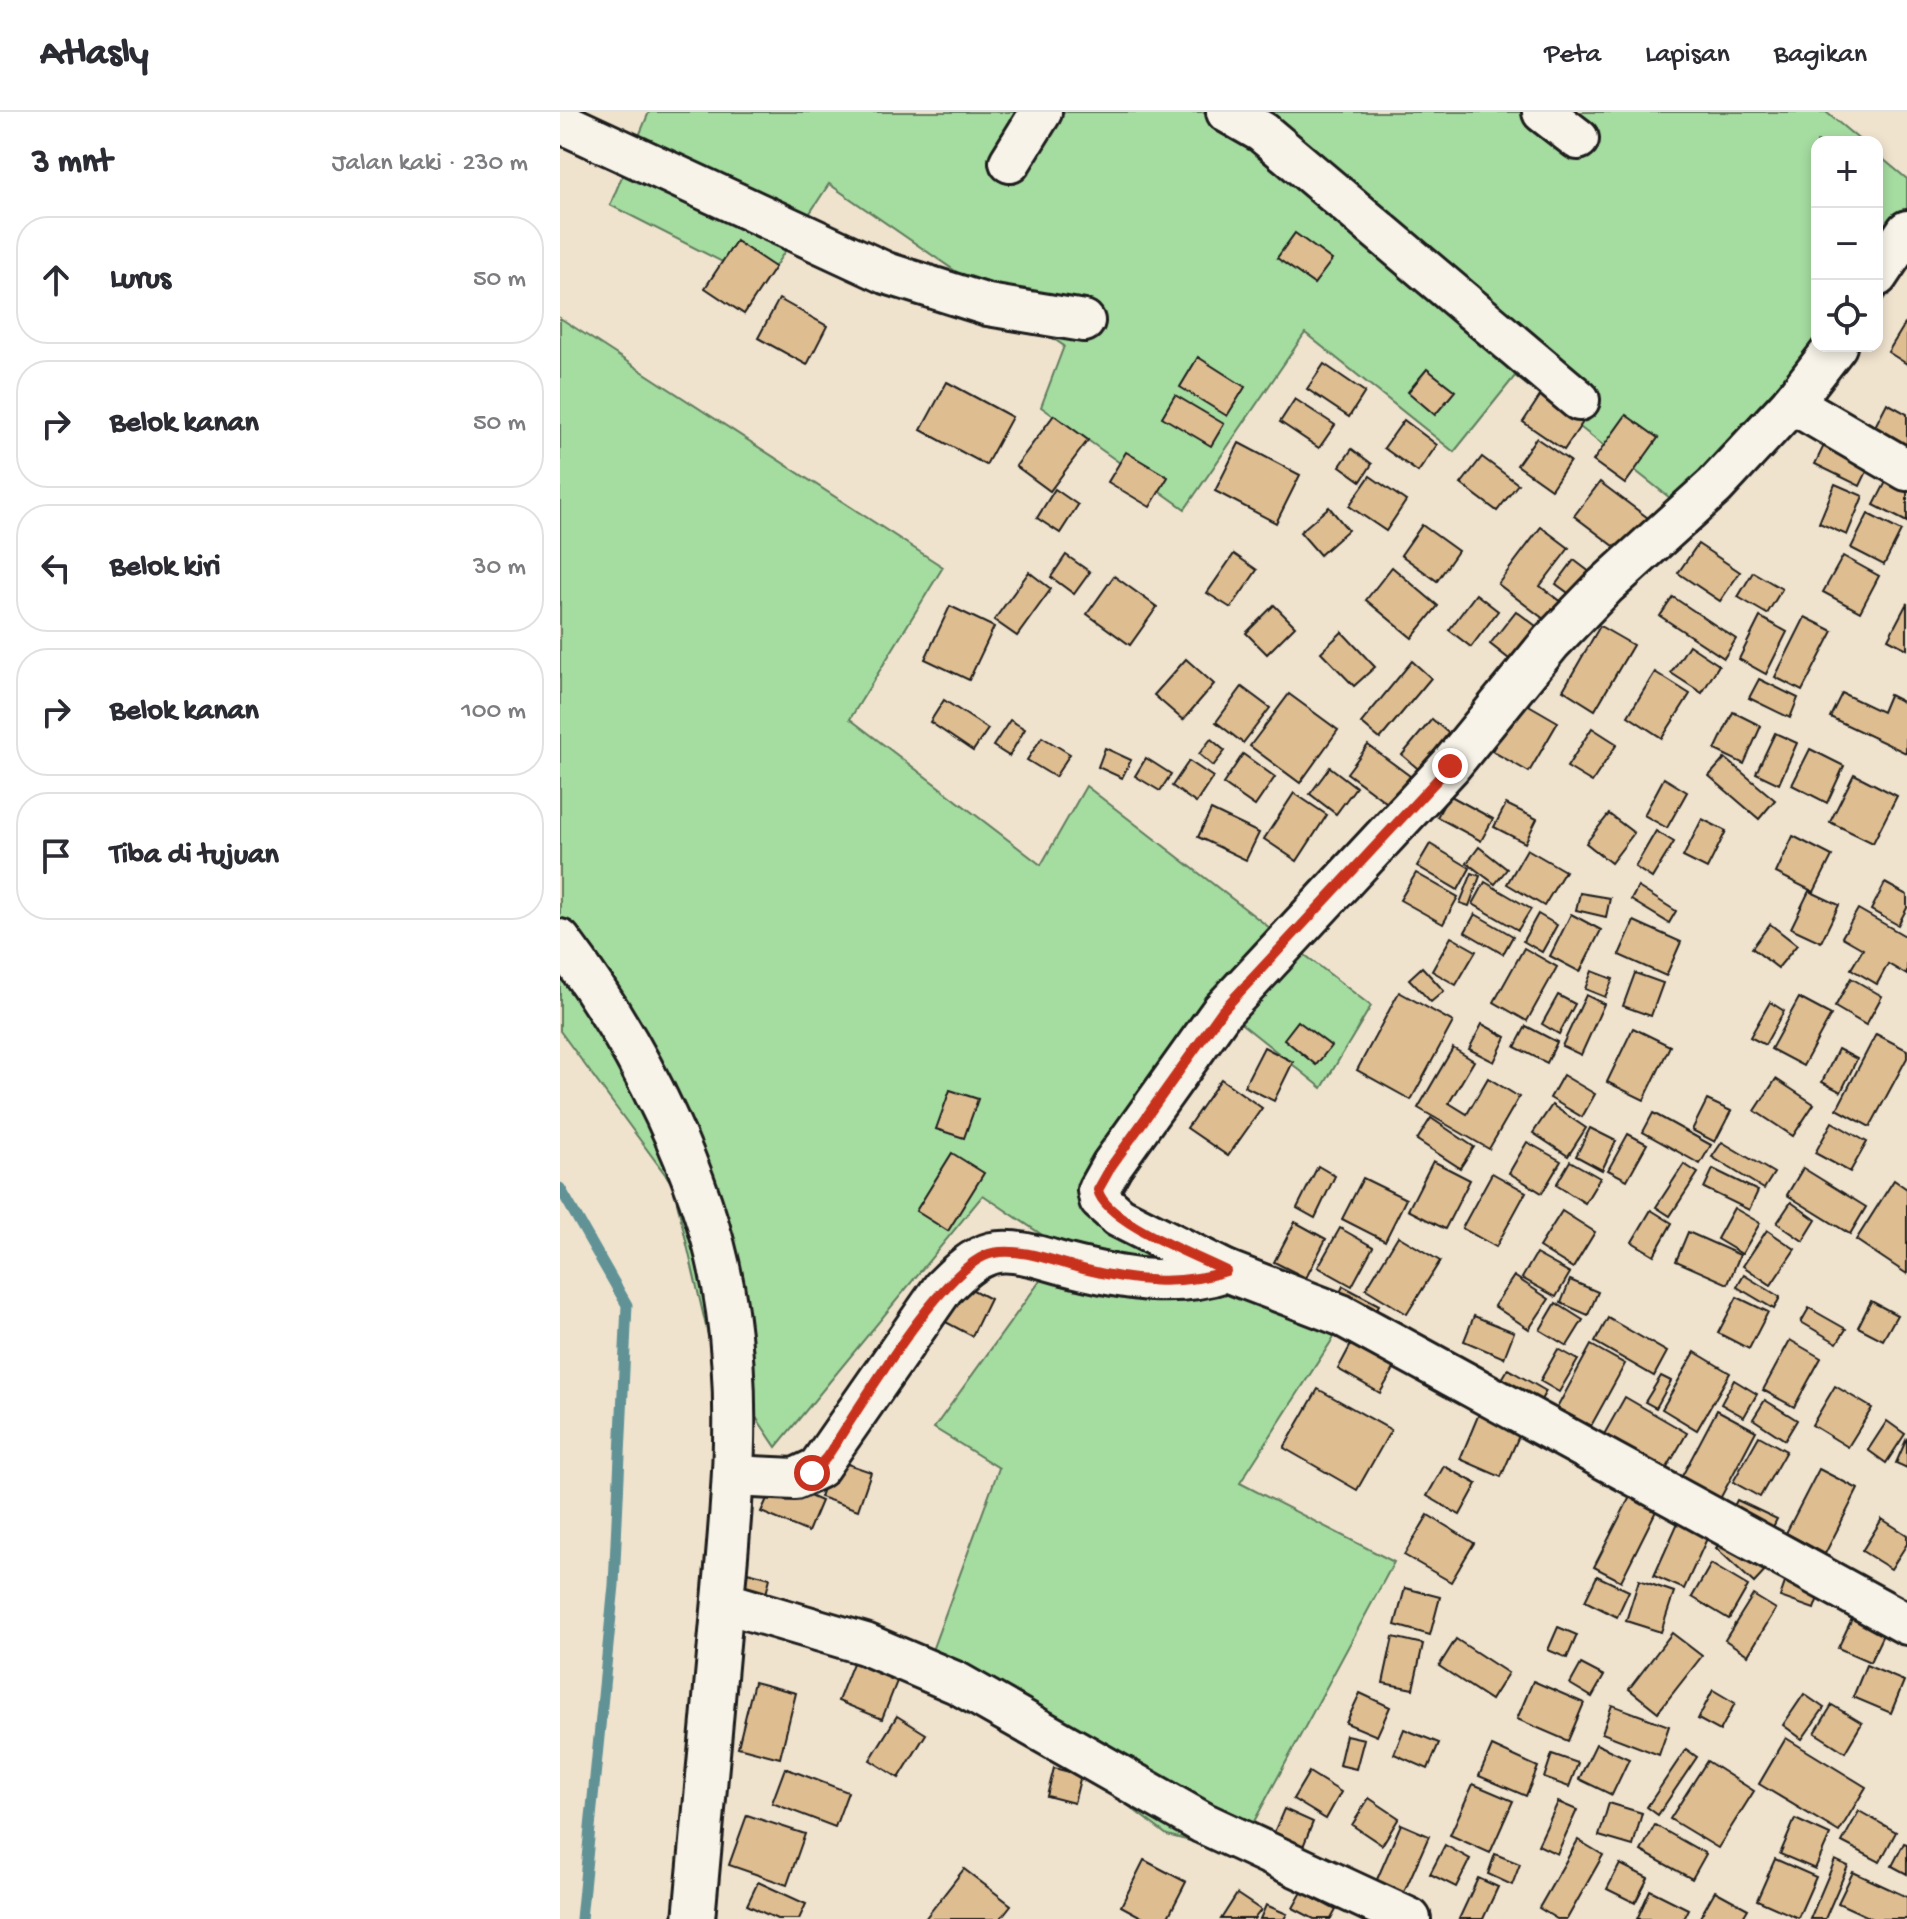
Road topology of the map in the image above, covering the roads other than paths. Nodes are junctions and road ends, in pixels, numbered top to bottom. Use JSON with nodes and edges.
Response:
{"nodes":[{"id":1,"x":1041,"y":112,"type":"edge"},
{"id":2,"x":1227,"y":112,"type":"edge"},
{"id":3,"x":1543,"y":112,"type":"edge"},
{"id":4,"x":560,"y":122,"type":"edge"},
{"id":5,"x":1268,"y":122,"type":"edge"},
{"id":6,"x":1578,"y":139,"type":"dead end"},
{"id":7,"x":1010,"y":162,"type":"dead end"},
{"id":8,"x":1907,"y":231,"type":"edge"},
{"id":9,"x":1883,"y":267,"type":"edge"},
{"id":10,"x":1084,"y":321,"type":"dead end"},
{"id":11,"x":1831,"y":352,"type":"edge"},
{"id":12,"x":1579,"y":400,"type":"dead end"},
{"id":13,"x":1792,"y":403,"type":"junction"},
{"id":14,"x":1907,"y":470,"type":"edge"},
{"id":15,"x":560,"y":940,"type":"edge"},
{"id":16,"x":1226,"y":1271,"type":"junction"},
{"id":17,"x":733,"y":1476,"type":"junction"},
{"id":18,"x":723,"y":1602,"type":"junction"},
{"id":19,"x":1907,"y":1624,"type":"edge"},
{"id":20,"x":694,"y":1919,"type":"edge"},
{"id":21,"x":1410,"y":1919,"type":"edge"}],
"edges":[{"from":1,"to":7,"type":"street"},
{"from":2,"to":5,"type":"street"},
{"from":3,"to":6,"type":"street"},
{"from":4,"to":10,"type":"street"},
{"from":5,"to":12,"type":"street"},
{"from":8,"to":9,"type":"street"},
{"from":11,"to":13,"type":"street"},
{"from":13,"to":14,"type":"street"},
{"from":13,"to":16,"type":"street"},
{"from":15,"to":17,"type":"street"},
{"from":16,"to":17,"type":"street"},
{"from":16,"to":19,"type":"street"},
{"from":17,"to":18,"type":"street"},
{"from":18,"to":20,"type":"street"},
{"from":18,"to":21,"type":"street"}]}
